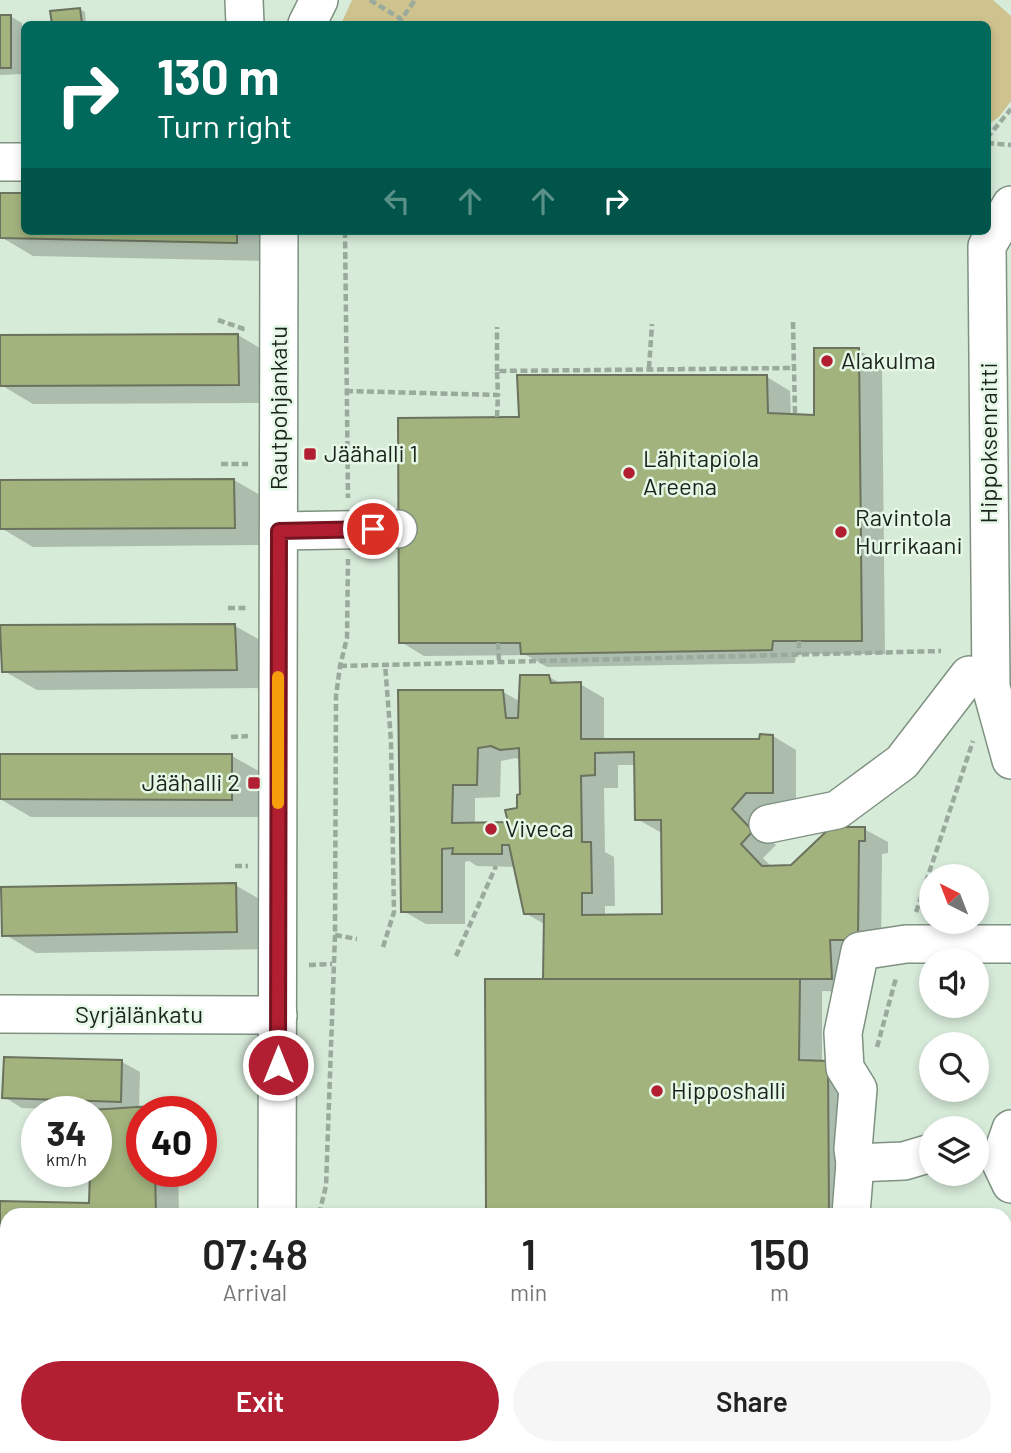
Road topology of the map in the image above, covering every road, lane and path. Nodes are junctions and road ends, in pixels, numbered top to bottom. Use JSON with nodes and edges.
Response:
{"nodes":[{"id":1,"x":244,"y":0,"type":"edge"},
{"id":2,"x":318,"y":0,"type":"edge"},
{"id":3,"x":370,"y":0,"type":"edge"},
{"id":4,"x":415,"y":0,"type":"edge"},
{"id":5,"x":245,"y":21,"type":"edge"},
{"id":6,"x":308,"y":21,"type":"edge"},
{"id":7,"x":398,"y":21,"type":"edge"},
{"id":8,"x":400,"y":21,"type":"edge"},
{"id":9,"x":1011,"y":109,"type":"edge"},
{"id":10,"x":991,"y":136,"type":"edge"},
{"id":11,"x":991,"y":142,"type":"edge"},
{"id":12,"x":1011,"y":145,"type":"edge"},
{"id":13,"x":0,"y":162,"type":"edge"},
{"id":14,"x":21,"y":162,"type":"edge"},
{"id":15,"x":1011,"y":205,"type":"edge"},
{"id":16,"x":279,"y":235,"type":"edge"},
{"id":17,"x":345,"y":235,"type":"edge"},
{"id":18,"x":218,"y":320,"type":"dead end"},
{"id":19,"x":793,"y":322,"type":"dead end"},
{"id":20,"x":652,"y":324,"type":"dead end"},
{"id":21,"x":497,"y":327,"type":"dead end"},
{"id":22,"x":254,"y":329,"type":"dead end"},
{"id":23,"x":649,"y":368,"type":"junction"},
{"id":24,"x":794,"y":368,"type":"junction"},
{"id":25,"x":497,"y":371,"type":"junction"},
{"id":26,"x":346,"y":391,"type":"junction"},
{"id":27,"x":498,"y":394,"type":"junction"},
{"id":28,"x":795,"y":414,"type":"dead end"},
{"id":29,"x":497,"y":417,"type":"dead end"},
{"id":30,"x":221,"y":464,"type":"dead end"},
{"id":31,"x":254,"y":464,"type":"dead end"},
{"id":32,"x":348,"y":529,"type":"junction"},
{"id":33,"x":398,"y":529,"type":"dead end"},
{"id":34,"x":279,"y":531,"type":"junction"},
{"id":35,"x":228,"y":608,"type":"dead end"},
{"id":36,"x":254,"y":608,"type":"dead end"},
{"id":37,"x":799,"y":641,"type":"dead end"},
{"id":38,"x":498,"y":643,"type":"dead end"},
{"id":39,"x":941,"y":651,"type":"dead end"},
{"id":40,"x":799,"y":655,"type":"junction"},
{"id":41,"x":499,"y":662,"type":"junction"},
{"id":42,"x":385,"y":664,"type":"junction"},
{"id":43,"x":340,"y":666,"type":"junction"},
{"id":44,"x":980,"y":681,"type":"junction"},
{"id":45,"x":254,"y":736,"type":"dead end"},
{"id":46,"x":231,"y":737,"type":"dead end"},
{"id":47,"x":974,"y":739,"type":"dead end"},
{"id":48,"x":1011,"y":760,"type":"edge"},
{"id":49,"x":768,"y":824,"type":"dead end"},
{"id":50,"x":496,"y":866,"type":"dead end"},
{"id":51,"x":335,"y":935,"type":"junction"},
{"id":52,"x":356,"y":939,"type":"dead end"},
{"id":53,"x":906,"y":944,"type":"junction"},
{"id":54,"x":1011,"y":944,"type":"edge"},
{"id":55,"x":383,"y":947,"type":"dead end"},
{"id":56,"x":456,"y":956,"type":"dead end"},
{"id":57,"x":0,"y":1014,"type":"edge"},
{"id":58,"x":278,"y":1015,"type":"junction"},
{"id":59,"x":858,"y":1089,"type":"junction"},
{"id":60,"x":919,"y":1157,"type":"edge"},
{"id":61,"x":855,"y":1163,"type":"junction"},
{"id":62,"x":277,"y":1208,"type":"edge"},
{"id":63,"x":320,"y":1208,"type":"edge"},
{"id":64,"x":852,"y":1208,"type":"edge"}],
"edges":[{"from":1,"to":5,"type":"street"},
{"from":2,"to":6,"type":"street"},
{"from":3,"to":7,"type":"path"},
{"from":4,"to":8,"type":"path"},
{"from":9,"to":10,"type":"path"},
{"from":11,"to":12,"type":"path"},
{"from":13,"to":14,"type":"street"},
{"from":15,"to":44,"type":"street","name":"Hippoksenraitti"},
{"from":16,"to":34,"type":"street","name":"Rautpohjankatu"},
{"from":17,"to":26,"type":"path"},
{"from":18,"to":22,"type":"path"},
{"from":19,"to":24,"type":"path"},
{"from":20,"to":23,"type":"path"},
{"from":21,"to":25,"type":"path"},
{"from":23,"to":24,"type":"path"},
{"from":23,"to":25,"type":"path"},
{"from":24,"to":28,"type":"path"},
{"from":25,"to":27,"type":"path"},
{"from":26,"to":27,"type":"path"},
{"from":26,"to":32,"type":"path"},
{"from":27,"to":29,"type":"path"},
{"from":30,"to":31,"type":"path"},
{"from":32,"to":33,"type":"street"},
{"from":32,"to":34,"type":"street"},
{"from":32,"to":43,"type":"path"},
{"from":34,"to":58,"type":"street","name":"Rautpohjankatu"},
{"from":35,"to":36,"type":"path"},
{"from":37,"to":40,"type":"path"},
{"from":38,"to":41,"type":"path"},
{"from":39,"to":40,"type":"path"},
{"from":40,"to":41,"type":"path"},
{"from":41,"to":42,"type":"path"},
{"from":42,"to":43,"type":"path"},
{"from":42,"to":55,"type":"path"},
{"from":43,"to":51,"type":"path"},
{"from":44,"to":48,"type":"street","name":"Hippoksenraitti"},
{"from":44,"to":49,"type":"street"},
{"from":45,"to":46,"type":"path"},
{"from":47,"to":53,"type":"path"},
{"from":50,"to":56,"type":"path"},
{"from":51,"to":52,"type":"path"},
{"from":51,"to":63,"type":"path"},
{"from":53,"to":54,"type":"street"},
{"from":53,"to":59,"type":"path"},
{"from":53,"to":59,"type":"street"},
{"from":57,"to":58,"type":"street","name":"Syrjälänkatu"},
{"from":58,"to":62,"type":"street","name":"Rautpohjankatu"},
{"from":59,"to":61,"type":"street"},
{"from":60,"to":61,"type":"street"},
{"from":61,"to":64,"type":"street"}]}
